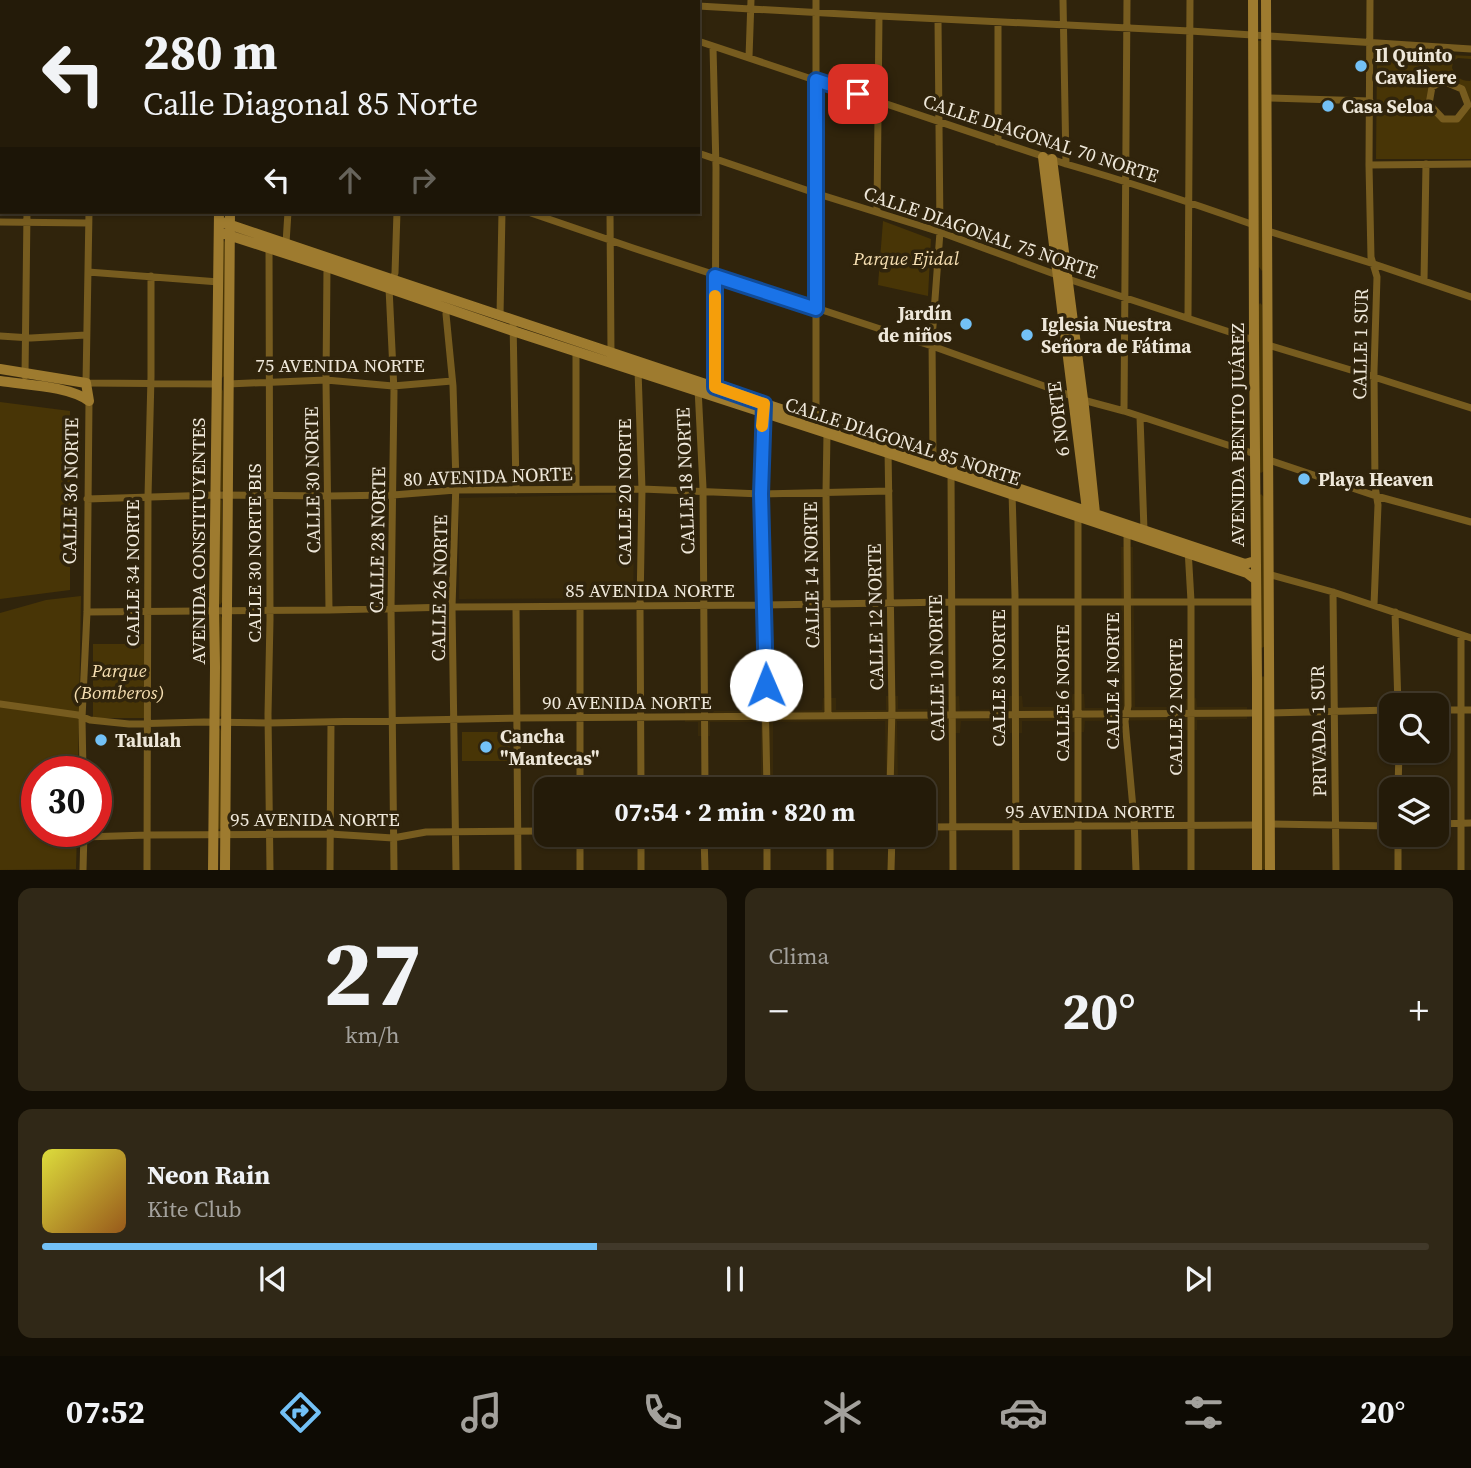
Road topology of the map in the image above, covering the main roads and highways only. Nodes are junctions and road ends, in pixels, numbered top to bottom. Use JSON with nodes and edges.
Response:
{"nodes":[{"id":1,"x":1254,"y":0,"type":"edge"},
{"id":2,"x":1266,"y":0,"type":"edge"},
{"id":3,"x":1047,"y":158,"type":"road end"},
{"id":4,"x":230,"y":214,"type":"edge"},
{"id":5,"x":219,"y":216,"type":"edge"},
{"id":6,"x":230,"y":224,"type":"junction"},
{"id":7,"x":224,"y":234,"type":"junction"},
{"id":8,"x":1254,"y":269,"type":"junction"},
{"id":9,"x":1267,"y":270,"type":"junction"},
{"id":10,"x":391,"y":284,"type":"junction"},
{"id":11,"x":1254,"y":302,"type":"junction"},
{"id":12,"x":1267,"y":304,"type":"junction"},
{"id":13,"x":513,"y":326,"type":"junction"},
{"id":14,"x":638,"y":367,"type":"junction"},
{"id":15,"x":0,"y":369,"type":"edge"},
{"id":16,"x":0,"y":381,"type":"edge"},
{"id":17,"x":698,"y":387,"type":"junction"},
{"id":18,"x":763,"y":409,"type":"junction"},
{"id":19,"x":888,"y":449,"type":"junction"},
{"id":20,"x":1255,"y":468,"type":"junction"},
{"id":21,"x":951,"y":470,"type":"junction"},
{"id":22,"x":1269,"y":471,"type":"junction"},
{"id":23,"x":1255,"y":494,"type":"junction"},
{"id":24,"x":1268,"y":496,"type":"junction"},
{"id":25,"x":1087,"y":513,"type":"junction"},
{"id":26,"x":1188,"y":549,"type":"junction"},
{"id":27,"x":1255,"y":561,"type":"junction"},
{"id":28,"x":1255,"y":579,"type":"junction"},
{"id":29,"x":1256,"y":646,"type":"junction"},
{"id":30,"x":1269,"y":648,"type":"junction"},
{"id":31,"x":1257,"y":679,"type":"junction"},
{"id":32,"x":1269,"y":680,"type":"junction"},
{"id":33,"x":219,"y":835,"type":"junction"},
{"id":34,"x":213,"y":870,"type":"edge"},
{"id":35,"x":225,"y":870,"type":"edge"},
{"id":36,"x":1256,"y":870,"type":"edge"},
{"id":37,"x":1270,"y":870,"type":"edge"}],
"edges":[{"from":1,"to":8,"type":"main road","name":"AVENIDA BENITO JUÁREZ"},
{"from":2,"to":9,"type":"main road","name":"AVENIDA BENITO JUÁREZ"},
{"from":3,"to":25,"type":"main road","name":"6 NORTE"},
{"from":4,"to":6,"type":"main road","name":"AVENIDA CONSTITUYENTES"},
{"from":5,"to":6,"type":"main road","name":"CALLE DIAGONAL 85 NORTE"},
{"from":5,"to":7,"type":"main road","name":"AVENIDA CONSTITUYENTES"},
{"from":6,"to":7,"type":"main road","name":"AVENIDA CONSTITUYENTES"},
{"from":6,"to":10,"type":"main road","name":"CALLE DIAGONAL 85 NORTE"},
{"from":7,"to":10,"type":"main road","name":"CALLE DIAGONAL 85 NORTE"},
{"from":7,"to":33,"type":"main road","name":"AVENIDA CONSTITUYENTES"},
{"from":7,"to":33,"type":"main road","name":"AVENIDA CONSTITUYENTES"},
{"from":8,"to":9,"type":"main road"},
{"from":8,"to":11,"type":"main road","name":"AVENIDA BENITO JUÁREZ"},
{"from":9,"to":12,"type":"main road","name":"AVENIDA BENITO JUÁREZ"},
{"from":10,"to":13,"type":"main road","name":"CALLE DIAGONAL 85 NORTE"},
{"from":10,"to":13,"type":"main road","name":"CALLE DIAGONAL 85 NORTE"},
{"from":11,"to":12,"type":"main road"},
{"from":11,"to":20,"type":"main road","name":"AVENIDA BENITO JUÁREZ"},
{"from":12,"to":22,"type":"main road","name":"AVENIDA BENITO JUÁREZ"},
{"from":13,"to":14,"type":"main road","name":"CALLE DIAGONAL 85 NORTE"},
{"from":13,"to":14,"type":"main road","name":"CALLE DIAGONAL 85 NORTE"},
{"from":14,"to":17,"type":"main road","name":"CALLE DIAGONAL 85 NORTE"},
{"from":15,"to":16,"type":"main road","name":"CALLE 36 NORTE"},
{"from":17,"to":18,"type":"main road","name":"CALLE DIAGONAL 85 NORTE"},
{"from":17,"to":18,"type":"main road","name":"CALLE DIAGONAL 85 NORTE"},
{"from":18,"to":19,"type":"main road","name":"CALLE DIAGONAL 85 NORTE"},
{"from":18,"to":19,"type":"main road","name":"CALLE DIAGONAL 85 NORTE"},
{"from":19,"to":21,"type":"main road","name":"CALLE DIAGONAL 85 NORTE"},
{"from":19,"to":21,"type":"main road","name":"CALLE DIAGONAL 85 NORTE"},
{"from":20,"to":22,"type":"main road"},
{"from":20,"to":23,"type":"main road","name":"AVENIDA BENITO JUÁREZ"},
{"from":21,"to":25,"type":"main road","name":"CALLE DIAGONAL 85 NORTE"},
{"from":22,"to":24,"type":"main road","name":"AVENIDA BENITO JUÁREZ"},
{"from":23,"to":24,"type":"main road"},
{"from":23,"to":27,"type":"main road","name":"AVENIDA BENITO JUÁREZ"},
{"from":24,"to":30,"type":"main road","name":"AVENIDA BENITO JUÁREZ"},
{"from":25,"to":26,"type":"main road","name":"CALLE DIAGONAL 85 NORTE"},
{"from":25,"to":26,"type":"main road","name":"CALLE DIAGONAL 85 NORTE"},
{"from":26,"to":27,"type":"main road","name":"CALLE DIAGONAL 85 NORTE"},
{"from":26,"to":28,"type":"main road","name":"CALLE DIAGONAL 85 NORTE"},
{"from":27,"to":28,"type":"main road","name":"AVENIDA BENITO JUÁREZ"},
{"from":28,"to":29,"type":"main road","name":"AVENIDA BENITO JUÁREZ"},
{"from":29,"to":30,"type":"main road"},
{"from":29,"to":31,"type":"main road","name":"AVENIDA BENITO JUÁREZ"},
{"from":30,"to":32,"type":"main road","name":"AVENIDA BENITO JUÁREZ"},
{"from":31,"to":32,"type":"main road"},
{"from":31,"to":36,"type":"main road","name":"AVENIDA BENITO JUÁREZ"},
{"from":32,"to":37,"type":"main road","name":"AVENIDA BENITO JUÁREZ"},
{"from":33,"to":34,"type":"main road","name":"AVENIDA CONSTITUYENTES"},
{"from":33,"to":35,"type":"main road","name":"AVENIDA CONSTITUYENTES"}]}
